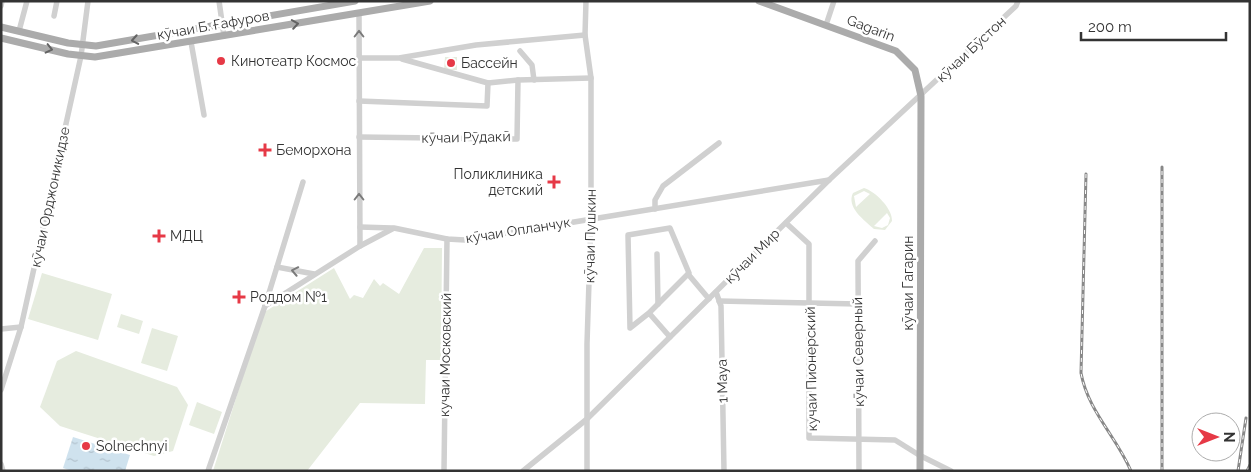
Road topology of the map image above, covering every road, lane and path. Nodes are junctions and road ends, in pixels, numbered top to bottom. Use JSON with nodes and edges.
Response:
{"nodes":[{"id":1,"x":2,"y":1,"type":"edge"},
{"id":2,"x":27,"y":1,"type":"edge"},
{"id":3,"x":57,"y":1,"type":"edge"},
{"id":4,"x":88,"y":1,"type":"edge"},
{"id":5,"x":218,"y":1,"type":"edge"},
{"id":6,"x":355,"y":1,"type":"edge"},
{"id":7,"x":430,"y":1,"type":"edge"},
{"id":8,"x":586,"y":1,"type":"edge"},
{"id":9,"x":759,"y":1,"type":"edge"},
{"id":10,"x":834,"y":1,"type":"edge"},
{"id":11,"x":1018,"y":1,"type":"edge"},
{"id":12,"x":1,"y":6,"type":"edge"},
{"id":13,"x":359,"y":13,"type":"junction"},
{"id":14,"x":54,"y":16,"type":"dead end"},
{"id":15,"x":221,"y":25,"type":"junction"},
{"id":16,"x":826,"y":25,"type":"junction"},
{"id":17,"x":1,"y":27,"type":"edge"},
{"id":18,"x":19,"y":31,"type":"junction"},
{"id":19,"x":585,"y":35,"type":"junction"},
{"id":20,"x":224,"y":36,"type":"junction"},
{"id":21,"x":1,"y":38,"type":"edge"},
{"id":22,"x":191,"y":42,"type":"junction"},
{"id":23,"x":82,"y":46,"type":"junction"},
{"id":24,"x":520,"y":51,"type":"dead end"},
{"id":25,"x":81,"y":56,"type":"junction"},
{"id":26,"x":359,"y":58,"type":"junction"},
{"id":27,"x":399,"y":58,"type":"junction"},
{"id":28,"x":591,"y":78,"type":"junction"},
{"id":29,"x":518,"y":80,"type":"junction"},
{"id":30,"x":534,"y":80,"type":"junction"},
{"id":31,"x":488,"y":83,"type":"junction"},
{"id":32,"x":921,"y":96,"type":"junction"},
{"id":33,"x":359,"y":101,"type":"junction"},
{"id":34,"x":204,"y":115,"type":"dead end"},
{"id":35,"x":359,"y":137,"type":"junction"},
{"id":36,"x":719,"y":143,"type":"dead end"},
{"id":37,"x":829,"y":180,"type":"junction"},
{"id":38,"x":303,"y":182,"type":"dead end"},
{"id":39,"x":655,"y":209,"type":"junction"},
{"id":40,"x":591,"y":219,"type":"junction"},
{"id":41,"x":786,"y":222,"type":"junction"},
{"id":42,"x":360,"y":227,"type":"junction"},
{"id":43,"x":394,"y":228,"type":"junction"},
{"id":44,"x":447,"y":239,"type":"junction"},
{"id":45,"x":875,"y":241,"type":"dead end"},
{"id":46,"x":360,"y":246,"type":"junction"},
{"id":47,"x":657,"y":254,"type":"dead end"},
{"id":48,"x":277,"y":267,"type":"junction"},
{"id":49,"x":314,"y":274,"type":"junction"},
{"id":50,"x":688,"y":274,"type":"junction"},
{"id":51,"x":716,"y":292,"type":"junction"},
{"id":52,"x":709,"y":299,"type":"junction"},
{"id":53,"x":719,"y":301,"type":"junction"},
{"id":54,"x":810,"y":303,"type":"junction"},
{"id":55,"x":658,"y":304,"type":"junction"},
{"id":56,"x":858,"y":304,"type":"junction"},
{"id":57,"x":265,"y":306,"type":"junction"},
{"id":58,"x":649,"y":313,"type":"junction"},
{"id":59,"x":21,"y":327,"type":"junction"},
{"id":60,"x":1,"y":329,"type":"edge"},
{"id":61,"x":670,"y":337,"type":"junction"},
{"id":62,"x":1,"y":390,"type":"edge"},
{"id":63,"x":587,"y":420,"type":"junction"},
{"id":64,"x":859,"y":439,"type":"junction"},
{"id":65,"x":919,"y":455,"type":"junction"},
{"id":66,"x":1,"y":464,"type":"edge"},
{"id":67,"x":3,"y":471,"type":"edge"},
{"id":68,"x":208,"y":471,"type":"edge"},
{"id":69,"x":444,"y":471,"type":"edge"},
{"id":70,"x":523,"y":471,"type":"edge"},
{"id":71,"x":587,"y":471,"type":"edge"},
{"id":72,"x":724,"y":471,"type":"edge"},
{"id":73,"x":859,"y":471,"type":"edge"},
{"id":74,"x":920,"y":471,"type":"edge"},
{"id":75,"x":951,"y":471,"type":"edge"}],
"edges":[{"from":1,"to":12,"type":"street"},
{"from":2,"to":18,"type":"street"},
{"from":3,"to":14,"type":"street"},
{"from":4,"to":23,"type":"street","name":"кӯчаи Орджоникидзе"},
{"from":5,"to":15,"type":"street"},
{"from":6,"to":15,"type":"main road","name":"кӯчаи Б. Ғафуров"},
{"from":7,"to":13,"type":"main road","name":"кӯчаи Б. Ғафуров"},
{"from":8,"to":19,"type":"street","name":"кӯчаи Пушкин"},
{"from":9,"to":16,"type":"main road","name":"Gagarin"},
{"from":10,"to":16,"type":"street"},
{"from":11,"to":32,"type":"street","name":"кӯчаи Бӯстон"},
{"from":20,"to":13,"type":"main road","name":"кӯчаи Б. Ғафуров","one_way":true},
{"from":26,"to":13,"type":"street","one_way":true},
{"from":15,"to":20,"type":"street"},
{"from":15,"to":23,"type":"main road","name":"кӯчаи Б. Ғафуров","one_way":true},
{"from":16,"to":32,"type":"main road","name":"Gagarin"},
{"from":17,"to":18,"type":"main road","name":"кӯчаи Б. Ғафуров"},
{"from":18,"to":23,"type":"main road","name":"кӯчаи Б. Ғафуров"},
{"from":19,"to":27,"type":"street"},
{"from":19,"to":28,"type":"street","name":"кӯчаи Пушкин"},
{"from":20,"to":22,"type":"main road","name":"кӯчаи Б. Ғафуров"},
{"from":21,"to":25,"type":"main road","name":"кӯчаи Б. Ғафуров","one_way":true},
{"from":22,"to":25,"type":"main road","name":"кӯчаи Б. Ғафуров"},
{"from":22,"to":34,"type":"street"},
{"from":23,"to":25,"type":"street","name":"кӯчаи Орджоникидзе"},
{"from":24,"to":30,"type":"street"},
{"from":25,"to":59,"type":"street","name":"кӯчаи Орджоникидзе"},
{"from":26,"to":27,"type":"street"},
{"from":26,"to":33,"type":"street"},
{"from":27,"to":31,"type":"street"},
{"from":28,"to":30,"type":"street"},
{"from":28,"to":40,"type":"street","name":"кӯчаи Пушкин"},
{"from":29,"to":30,"type":"street"},
{"from":29,"to":31,"type":"street"},
{"from":29,"to":35,"type":"street","name":"кӯчаи Рӯдакӣ"},
{"from":31,"to":33,"type":"street"},
{"from":32,"to":37,"type":"street","name":"кӯчаи Мир"},
{"from":32,"to":65,"type":"main road","name":"кӯчаи Гагарин"},
{"from":33,"to":35,"type":"street"},
{"from":42,"to":35,"type":"street","one_way":true},
{"from":36,"to":39,"type":"street"},
{"from":37,"to":39,"type":"street","name":"кӯчаи Опланчук"},
{"from":37,"to":41,"type":"street","name":"кӯчаи Мир"},
{"from":38,"to":48,"type":"street"},
{"from":39,"to":40,"type":"street","name":"кӯчаи Опланчук"},
{"from":40,"to":44,"type":"street","name":"кӯчаи Опланчук"},
{"from":40,"to":63,"type":"street","name":"кӯчаи Пушкин"},
{"from":41,"to":51,"type":"street","name":"кӯчаи Мир"},
{"from":41,"to":54,"type":"street","name":"кучаи Пионерский"},
{"from":42,"to":43,"type":"street","name":"кӯчаи Опланчук"},
{"from":42,"to":46,"type":"street"},
{"from":43,"to":44,"type":"street","name":"кӯчаи Опланчук"},
{"from":43,"to":46,"type":"street"},
{"from":44,"to":69,"type":"street","name":"кучаи Московский"},
{"from":45,"to":56,"type":"street","name":"кӯчаи Северный"},
{"from":46,"to":49,"type":"street"},
{"from":47,"to":55,"type":"street"},
{"from":49,"to":48,"type":"street","one_way":true},
{"from":48,"to":57,"type":"street"},
{"from":49,"to":57,"type":"street"},
{"from":50,"to":52,"type":"street"},
{"from":50,"to":55,"type":"street"},
{"from":50,"to":58,"type":"street"},
{"from":51,"to":52,"type":"street","name":"кӯчаи Мир"},
{"from":51,"to":53,"type":"street","name":"1 Maya"},
{"from":52,"to":61,"type":"street","name":"кӯчаи Мир"},
{"from":53,"to":54,"type":"street"},
{"from":53,"to":72,"type":"street","name":"1 Maya"},
{"from":54,"to":56,"type":"street"},
{"from":54,"to":64,"type":"street","name":"кучаи Пионерский"},
{"from":55,"to":58,"type":"street"},
{"from":56,"to":64,"type":"street","name":"кӯчаи Северный"},
{"from":57,"to":68,"type":"street"},
{"from":58,"to":61,"type":"street"},
{"from":59,"to":60,"type":"street"},
{"from":59,"to":62,"type":"street","name":"кӯчаи Орджоникидзе"},
{"from":61,"to":63,"type":"street","name":"кӯчаи Мир"},
{"from":63,"to":70,"type":"street"},
{"from":63,"to":71,"type":"street","name":"кӯчаи Пушкин"},
{"from":64,"to":65,"type":"street","name":"кучаи Пионерский"},
{"from":64,"to":73,"type":"street","name":"кӯчаи Северный"},
{"from":65,"to":74,"type":"main road","name":"кӯчаи Гагарин"},
{"from":65,"to":75,"type":"street","name":"кучаи Пионерский"},
{"from":66,"to":67,"type":"street"}]}
